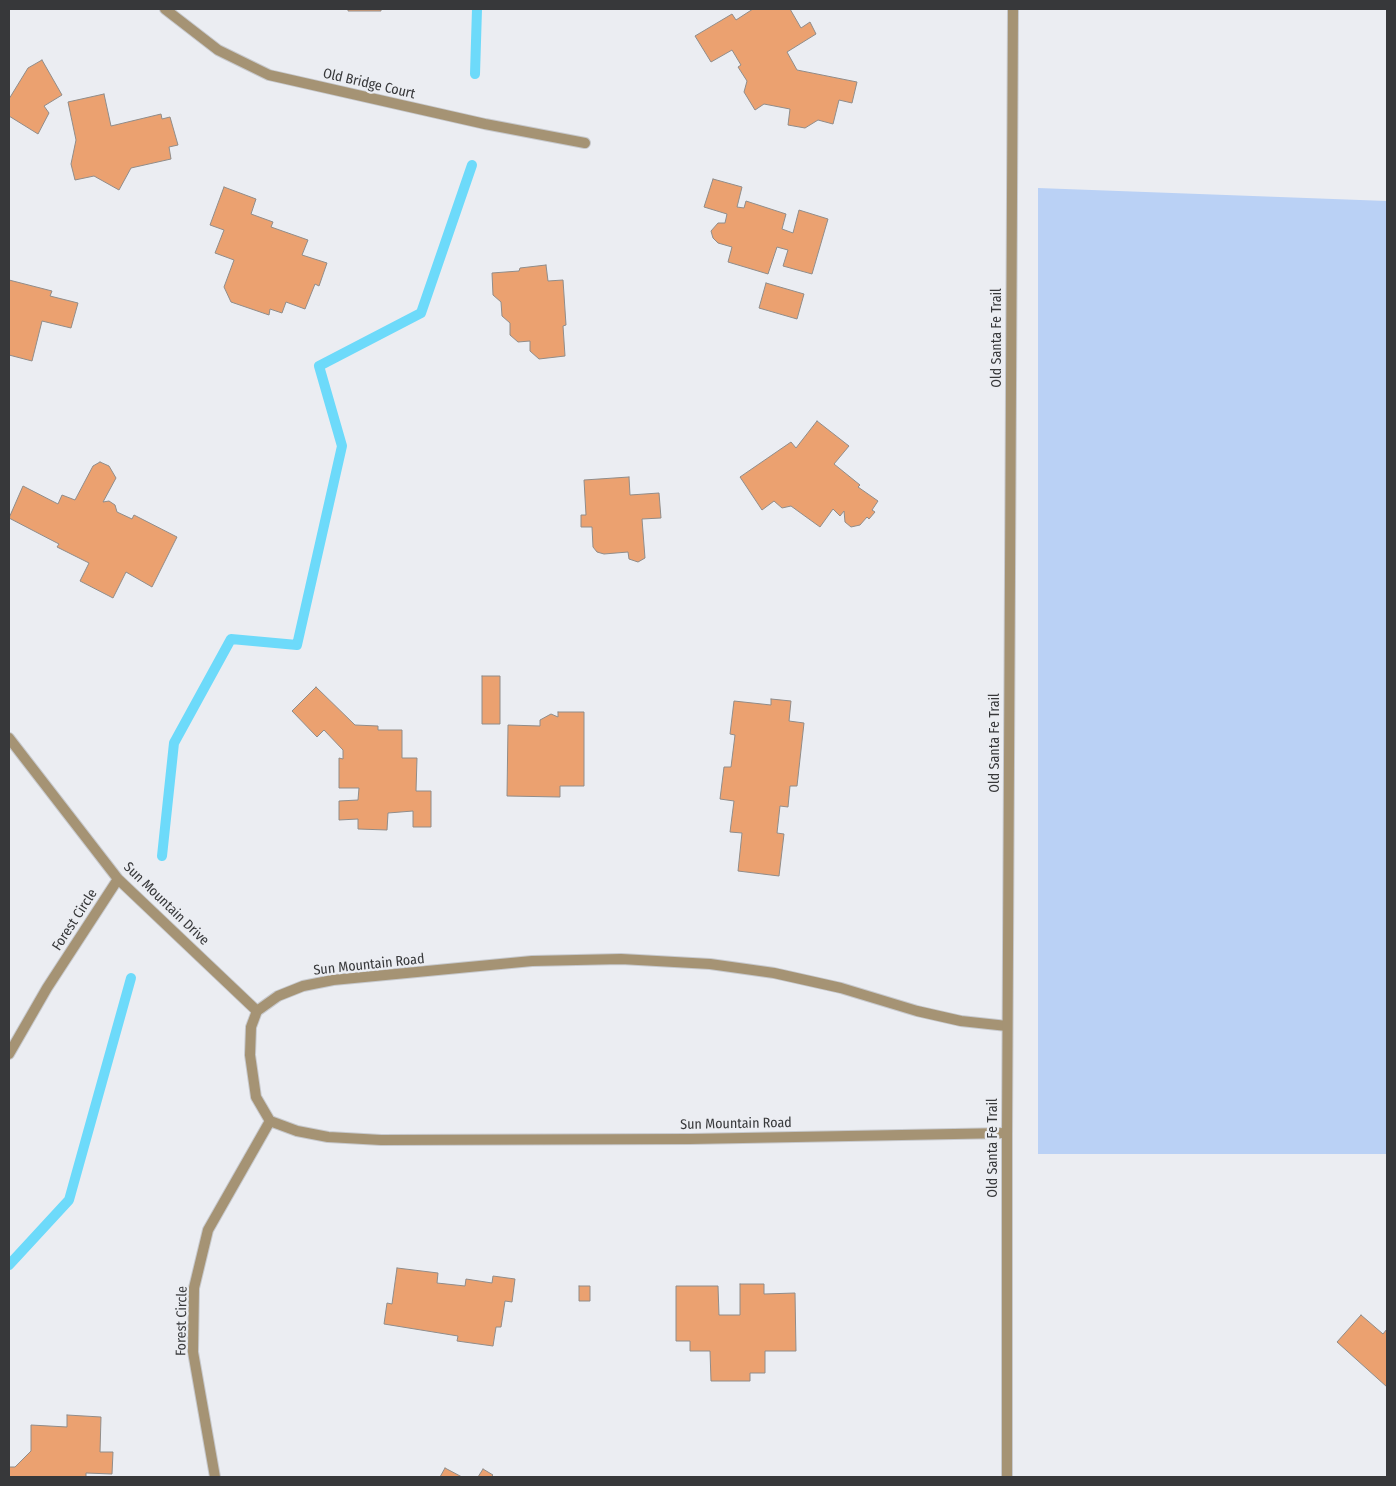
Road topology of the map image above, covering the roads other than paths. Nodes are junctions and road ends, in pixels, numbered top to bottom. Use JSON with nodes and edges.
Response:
{"nodes":[{"id":1,"x":165,"y":9,"type":"edge"},
{"id":2,"x":1012,"y":9,"type":"edge"},
{"id":3,"x":585,"y":143,"type":"dead end"},
{"id":4,"x":9,"y":738,"type":"edge"},
{"id":5,"x":118,"y":879,"type":"junction"},
{"id":6,"x":257,"y":1011,"type":"junction"},
{"id":7,"x":1007,"y":1026,"type":"junction"},
{"id":8,"x":9,"y":1054,"type":"edge"},
{"id":9,"x":270,"y":1121,"type":"junction"},
{"id":10,"x":1006,"y":1134,"type":"junction"},
{"id":11,"x":216,"y":1477,"type":"edge"},
{"id":12,"x":1007,"y":1477,"type":"edge"}],
"edges":[{"from":1,"to":3,"type":"street","name":"Old Bridge Court"},
{"from":2,"to":7,"type":"street","name":"Old Santa Fe Trail"},
{"from":4,"to":5,"type":"street","name":"Sun Mountain Drive"},
{"from":5,"to":6,"type":"street","name":"Sun Mountain Drive"},
{"from":5,"to":8,"type":"street","name":"Forest Circle"},
{"from":6,"to":7,"type":"street","name":"Sun Mountain Road"},
{"from":6,"to":9,"type":"street"},
{"from":7,"to":10,"type":"street","name":"Old Santa Fe Trail"},
{"from":9,"to":10,"type":"street","name":"Sun Mountain Road"},
{"from":9,"to":11,"type":"street","name":"Forest Circle"},
{"from":10,"to":12,"type":"street","name":"Old Santa Fe Trail"}]}
